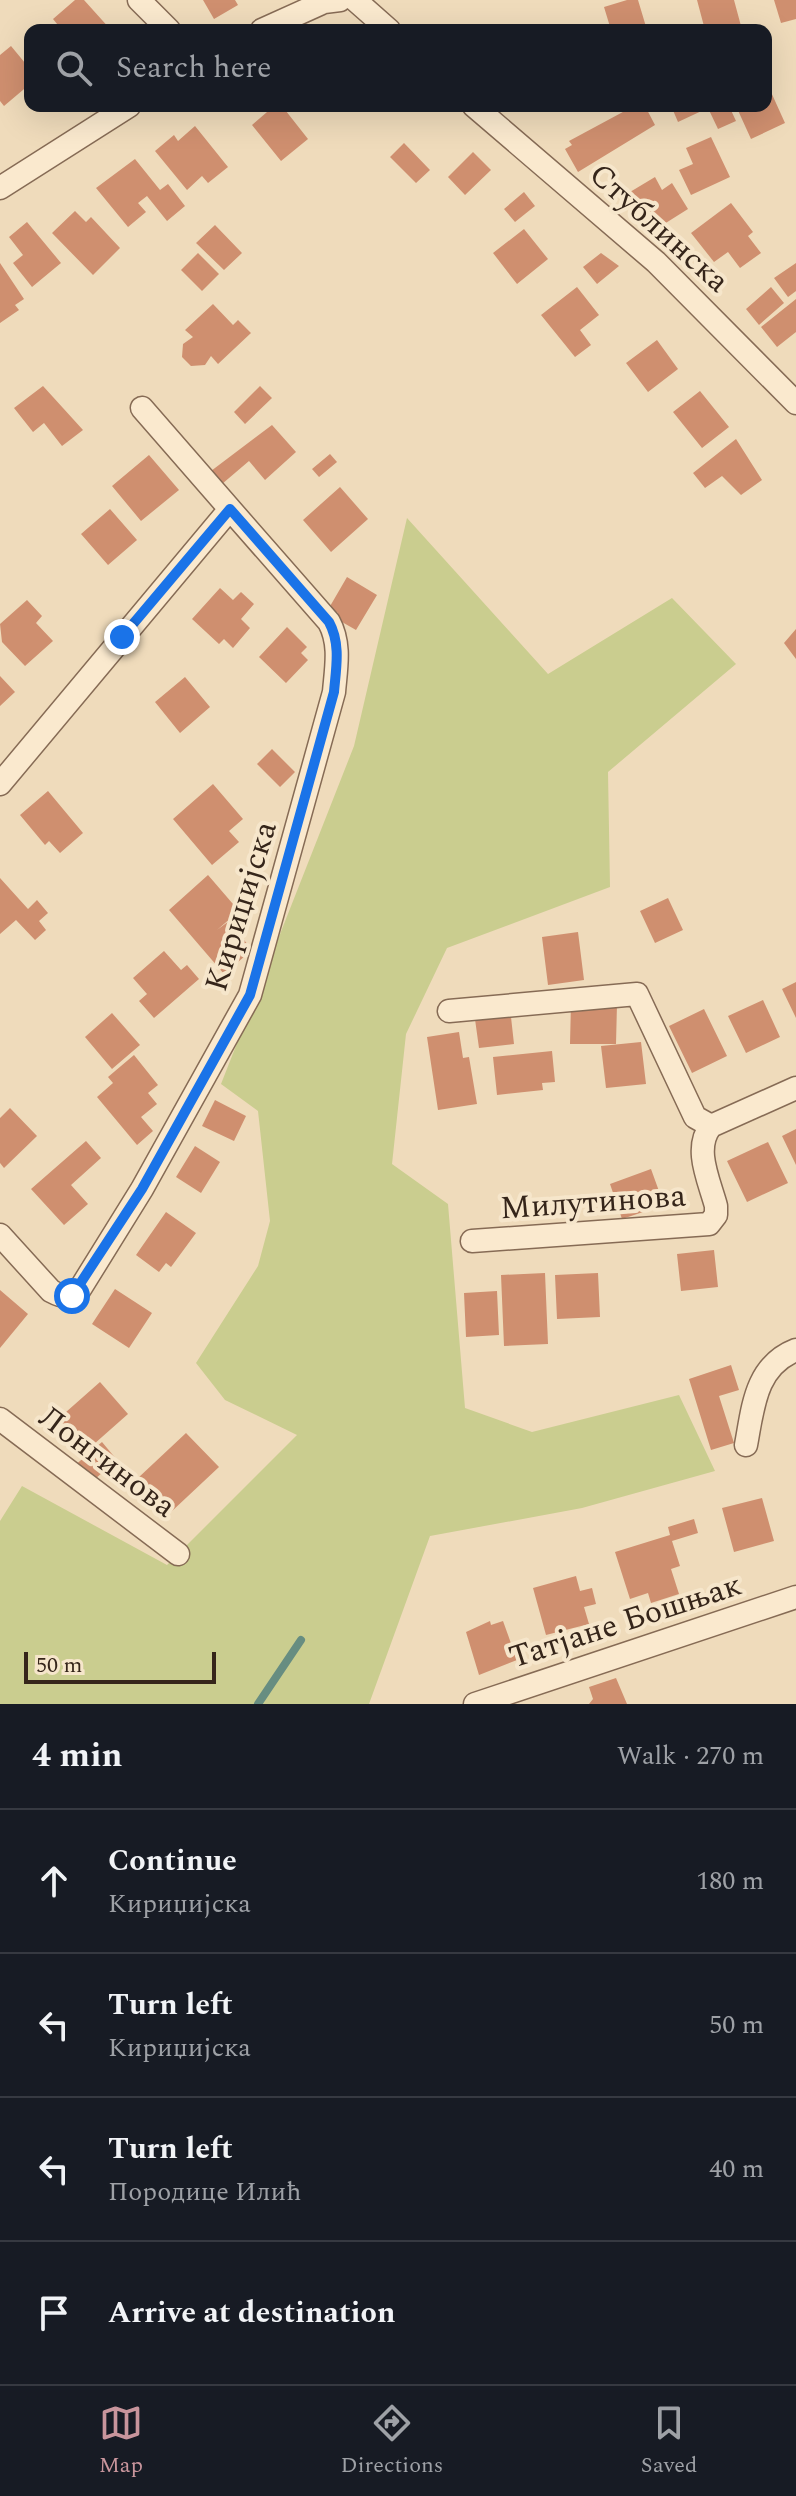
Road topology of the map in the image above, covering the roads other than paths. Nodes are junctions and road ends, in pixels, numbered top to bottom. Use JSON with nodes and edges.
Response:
{"nodes":[{"id":1,"x":139,"y":0,"type":"edge"},
{"id":2,"x":340,"y":0,"type":"edge"},
{"id":3,"x":355,"y":0,"type":"edge"},
{"id":4,"x":163,"y":24,"type":"edge"},
{"id":5,"x":275,"y":24,"type":"edge"},
{"id":6,"x":382,"y":24,"type":"edge"},
{"id":7,"x":120,"y":112,"type":"edge"},
{"id":8,"x":481,"y":112,"type":"edge"},
{"id":9,"x":0,"y":188,"type":"edge"},
{"id":10,"x":796,"y":403,"type":"edge"},
{"id":11,"x":142,"y":408,"type":"dead end"},
{"id":12,"x":230,"y":509,"type":"junction"},
{"id":13,"x":0,"y":784,"type":"edge"},
{"id":14,"x":449,"y":1011,"type":"dead end"},
{"id":15,"x":796,"y":1088,"type":"edge"},
{"id":16,"x":711,"y":1126,"type":"junction"},
{"id":17,"x":0,"y":1235,"type":"edge"},
{"id":18,"x":472,"y":1241,"type":"dead end"},
{"id":19,"x":796,"y":1350,"type":"edge"},
{"id":20,"x":0,"y":1419,"type":"edge"},
{"id":21,"x":746,"y":1445,"type":"dead end"},
{"id":22,"x":178,"y":1554,"type":"dead end"},
{"id":23,"x":796,"y":1597,"type":"edge"},
{"id":24,"x":475,"y":1704,"type":"edge"}],
"edges":[{"from":1,"to":4,"type":"street"},
{"from":2,"to":5,"type":"street"},
{"from":3,"to":6,"type":"street"},
{"from":7,"to":9,"type":"street"},
{"from":8,"to":10,"type":"street","name":"Стублинска"},
{"from":11,"to":12,"type":"street"},
{"from":12,"to":13,"type":"street"},
{"from":12,"to":17,"type":"street","name":"Кириџијска"},
{"from":14,"to":16,"type":"street"},
{"from":15,"to":16,"type":"street"},
{"from":16,"to":18,"type":"street","name":"Милутинова"},
{"from":19,"to":21,"type":"street"},
{"from":20,"to":22,"type":"street","name":"Лонгинова"},
{"from":23,"to":24,"type":"street","name":"Татјане Бошњак"}]}
